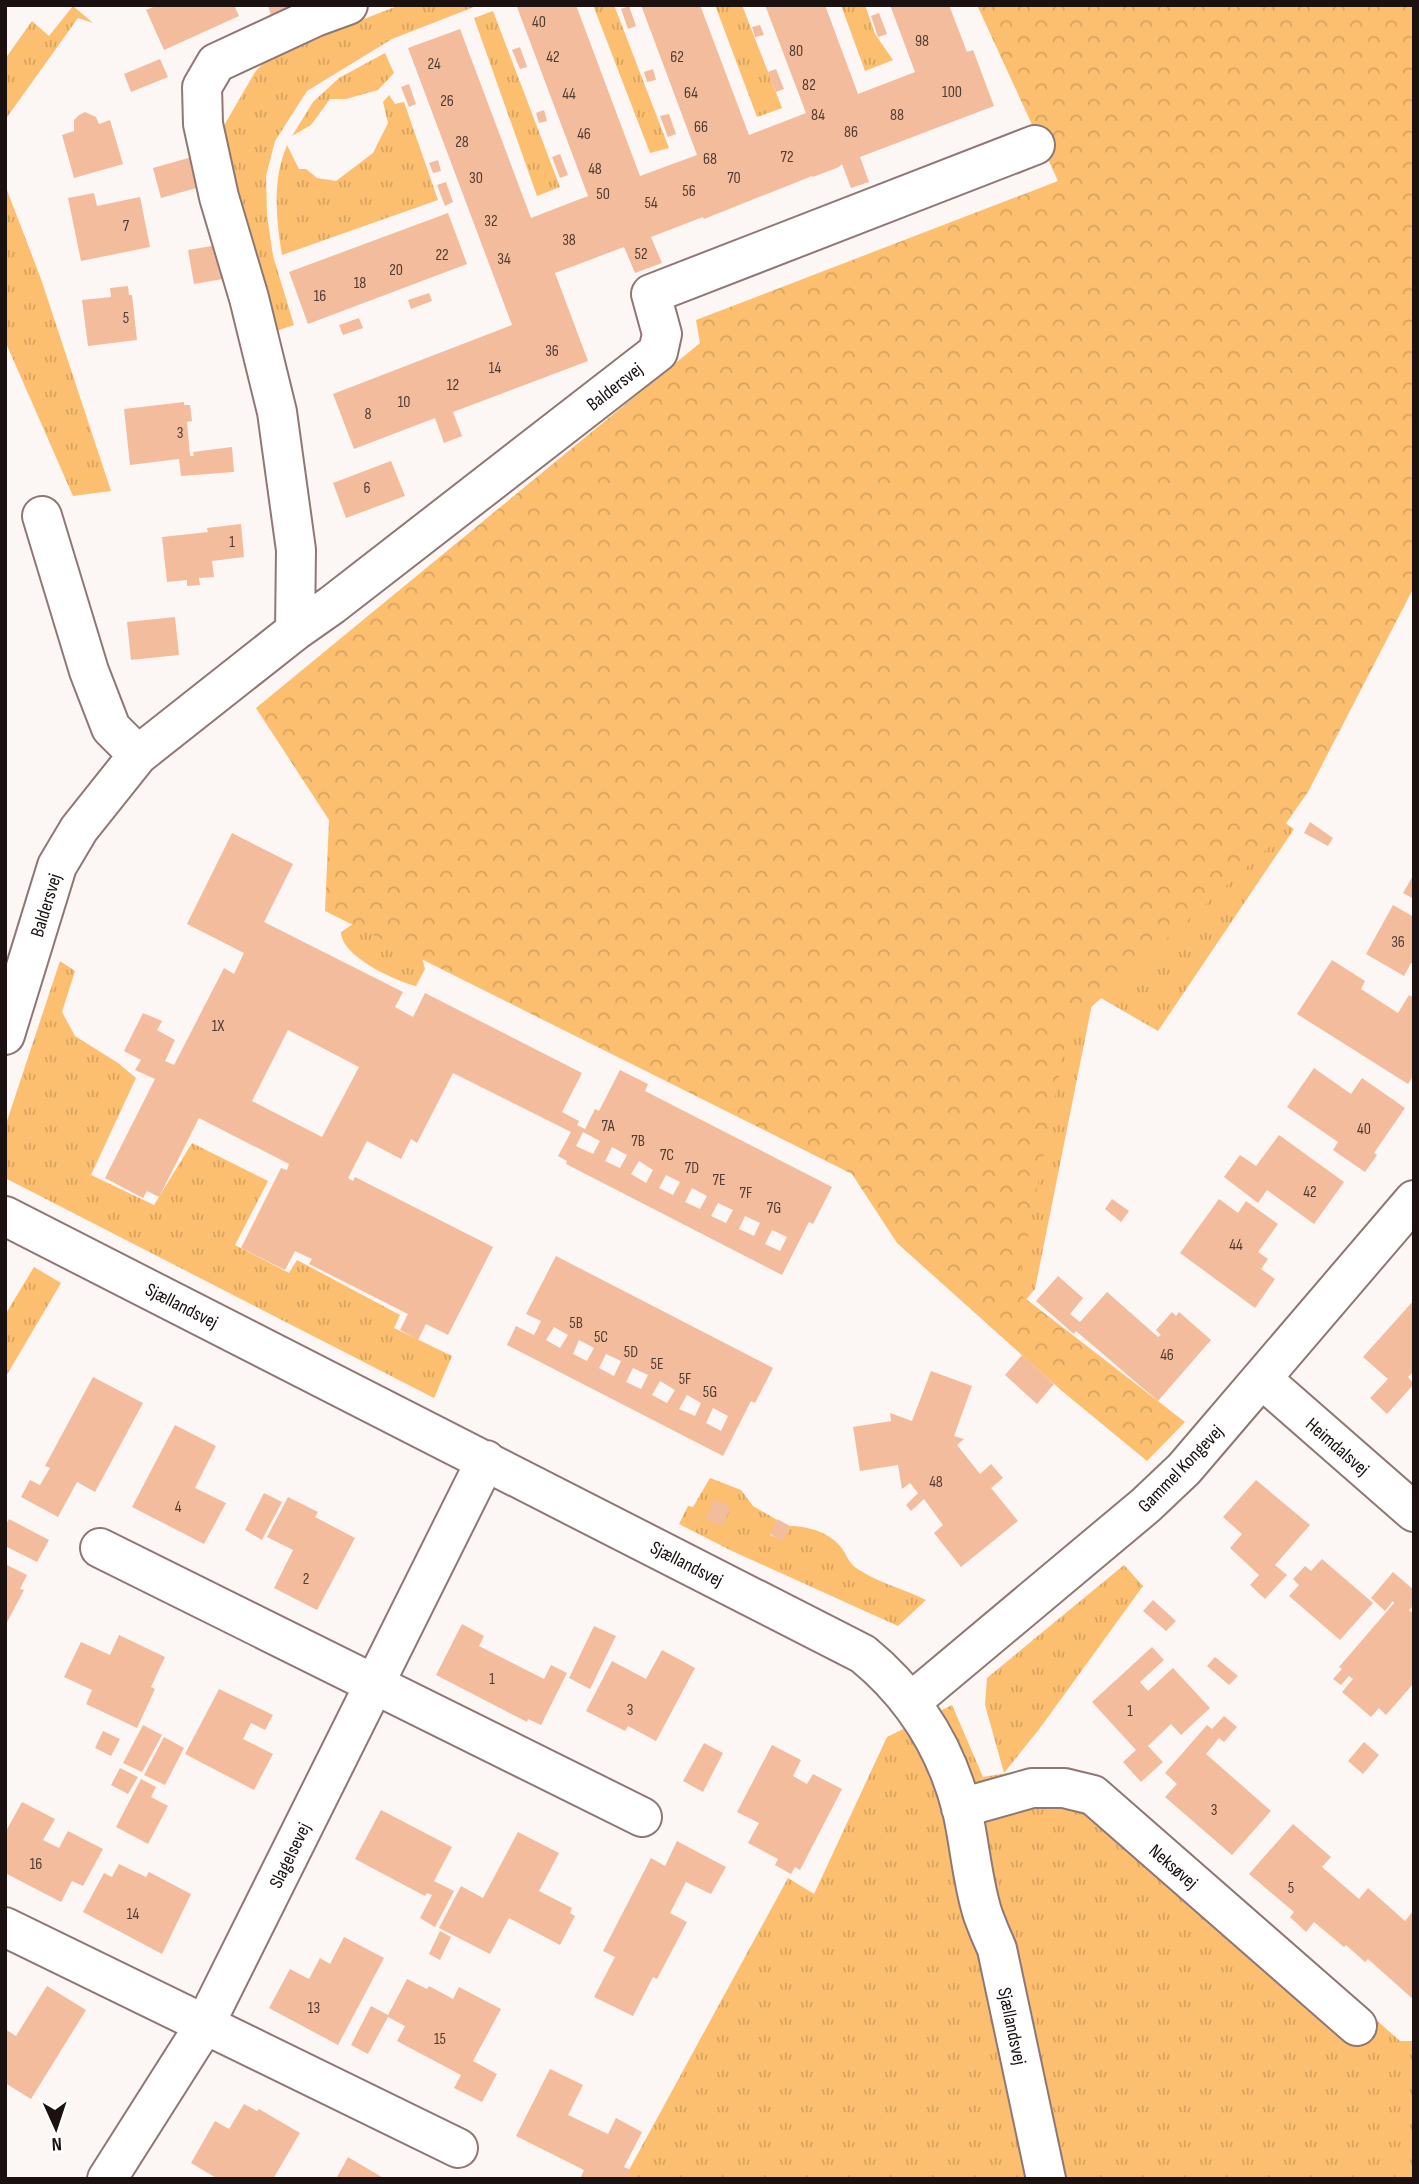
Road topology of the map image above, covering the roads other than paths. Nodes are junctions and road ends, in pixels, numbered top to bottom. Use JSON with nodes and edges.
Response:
{"nodes":[{"id":1,"x":348,"y":5,"type":"edge"},
{"id":2,"x":1035,"y":145,"type":"dead end"},
{"id":3,"x":42,"y":516,"type":"dead end"},
{"id":4,"x":295,"y":631,"type":"junction"},
{"id":5,"x":138,"y":755,"type":"junction"},
{"id":6,"x":5,"y":1035,"type":"edge"},
{"id":7,"x":1414,"y":1200,"type":"edge"},
{"id":8,"x":5,"y":1216,"type":"edge"},
{"id":9,"x":1262,"y":1379,"type":"junction"},
{"id":10,"x":486,"y":1460,"type":"junction"},
{"id":11,"x":1414,"y":1512,"type":"edge"},
{"id":12,"x":100,"y":1548,"type":"dead end"},
{"id":13,"x":374,"y":1684,"type":"junction"},
{"id":14,"x":912,"y":1701,"type":"junction"},
{"id":15,"x":961,"y":1808,"type":"junction"},
{"id":16,"x":642,"y":1817,"type":"dead end"},
{"id":17,"x":5,"y":1927,"type":"edge"},
{"id":18,"x":204,"y":2026,"type":"junction"},
{"id":19,"x":1357,"y":2026,"type":"dead end"},
{"id":20,"x":458,"y":2148,"type":"dead end"},
{"id":21,"x":107,"y":2179,"type":"edge"},
{"id":22,"x":1046,"y":2179,"type":"edge"}],
"edges":[{"from":1,"to":4,"type":"street"},
{"from":2,"to":4,"type":"street","name":"Baldersvej"},
{"from":3,"to":5,"type":"street"},
{"from":4,"to":5,"type":"street","name":"Baldersvej"},
{"from":5,"to":6,"type":"street","name":"Baldersvej"},
{"from":7,"to":9,"type":"street","name":"Gammel Kongevej"},
{"from":8,"to":10,"type":"street","name":"Sjællandsvej"},
{"from":9,"to":11,"type":"street","name":"Heimdalsvej"},
{"from":9,"to":14,"type":"street","name":"Gammel Kongevej"},
{"from":10,"to":13,"type":"street","name":"Slagelsevej"},
{"from":10,"to":14,"type":"street","name":"Sjællandsvej"},
{"from":12,"to":13,"type":"street"},
{"from":13,"to":16,"type":"street"},
{"from":13,"to":18,"type":"street","name":"Slagelsevej"},
{"from":14,"to":15,"type":"street","name":"Sjællandsvej"},
{"from":15,"to":19,"type":"street","name":"Neksøvej"},
{"from":15,"to":22,"type":"street","name":"Sjællandsvej"},
{"from":17,"to":18,"type":"street"},
{"from":18,"to":20,"type":"street"},
{"from":18,"to":21,"type":"street","name":"Slagelsevej"}]}
